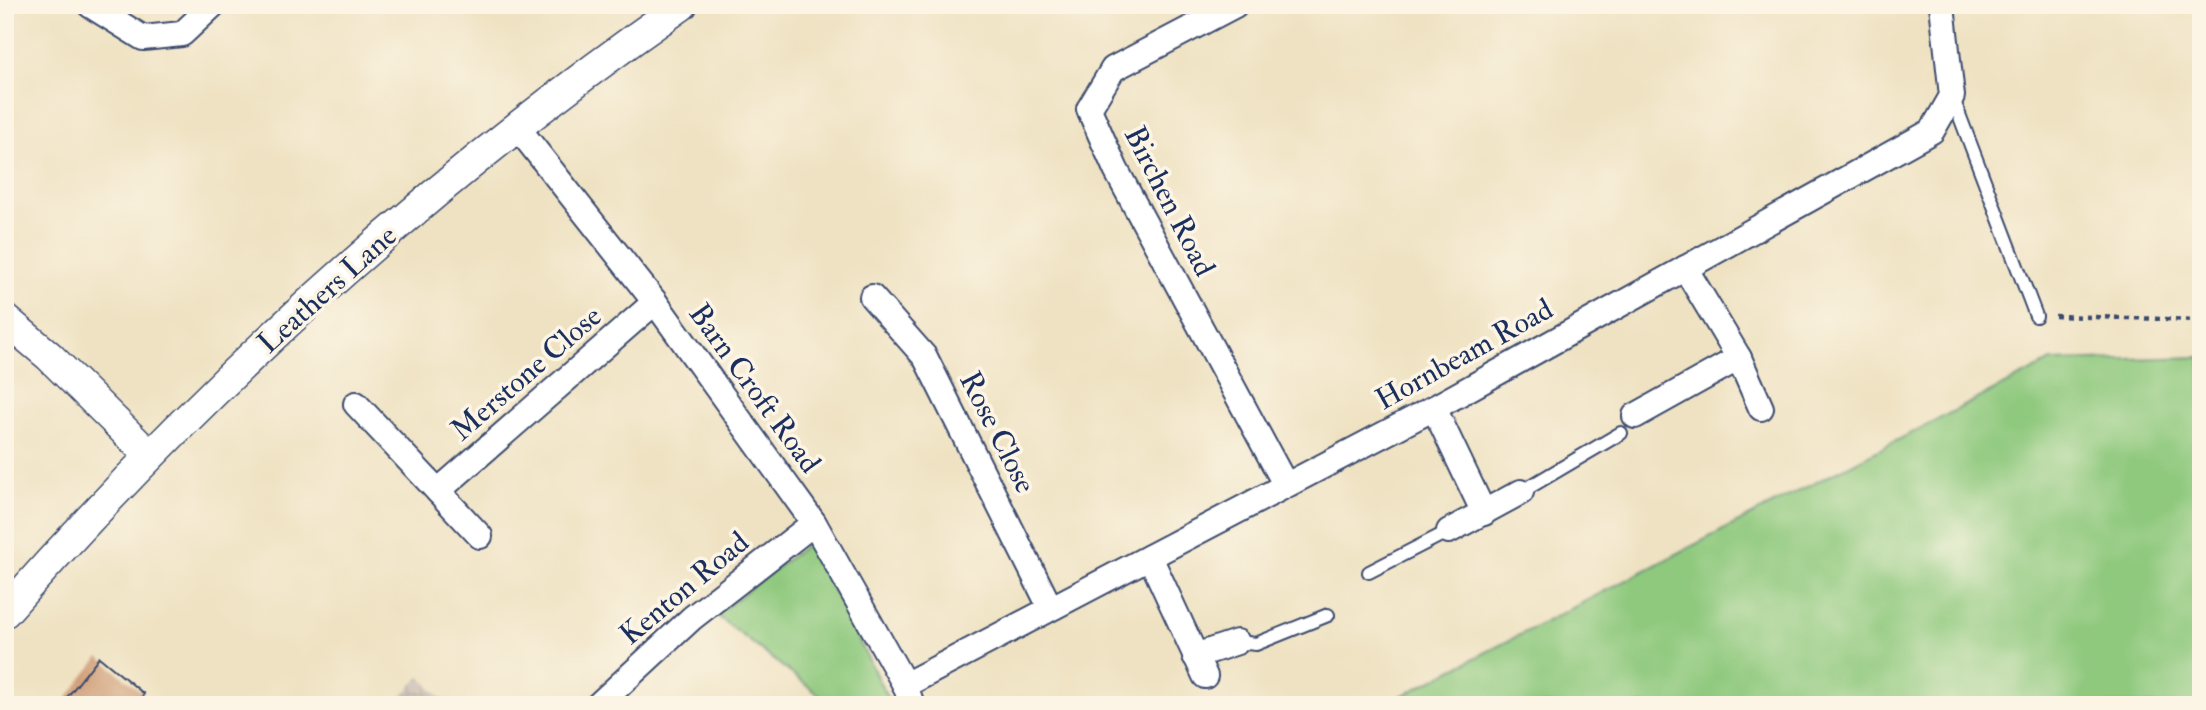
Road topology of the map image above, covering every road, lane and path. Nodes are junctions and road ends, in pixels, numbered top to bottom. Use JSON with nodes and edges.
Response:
{"nodes":[{"id":1,"x":90,"y":5,"type":"edge"},
{"id":2,"x":213,"y":5,"type":"edge"},
{"id":3,"x":682,"y":5,"type":"edge"},
{"id":4,"x":1235,"y":5,"type":"edge"},
{"id":5,"x":1942,"y":5,"type":"edge"},
{"id":6,"x":1952,"y":96,"type":"junction"},
{"id":7,"x":518,"y":128,"type":"junction"},
{"id":8,"x":1685,"y":268,"type":"junction"},
{"id":9,"x":872,"y":297,"type":"dead end"},
{"id":10,"x":655,"y":302,"type":"junction"},
{"id":11,"x":2036,"y":316,"type":"joint"},
{"id":12,"x":5,"y":319,"type":"edge"},
{"id":13,"x":2201,"y":320,"type":"edge"},
{"id":14,"x":1739,"y":358,"type":"junction"},
{"id":15,"x":356,"y":404,"type":"dead end"},
{"id":16,"x":1433,"y":408,"type":"junction"},
{"id":17,"x":1761,"y":408,"type":"dead end"},
{"id":18,"x":1628,"y":424,"type":"joint"},
{"id":19,"x":149,"y":455,"type":"junction"},
{"id":20,"x":1285,"y":484,"type":"junction"},
{"id":21,"x":438,"y":491,"type":"junction"},
{"id":22,"x":1521,"y":492,"type":"joint"},
{"id":23,"x":1484,"y":513,"type":"junction"},
{"id":24,"x":814,"y":523,"type":"junction"},
{"id":25,"x":1449,"y":531,"type":"joint"},
{"id":26,"x":480,"y":536,"type":"dead end"},
{"id":27,"x":1150,"y":557,"type":"junction"},
{"id":28,"x":1369,"y":572,"type":"dead end"},
{"id":29,"x":1050,"y":607,"type":"junction"},
{"id":30,"x":5,"y":612,"type":"edge"},
{"id":31,"x":1328,"y":615,"type":"dead end"},
{"id":32,"x":1237,"y":642,"type":"joint"},
{"id":33,"x":908,"y":695,"type":"edge"},
{"id":34,"x":598,"y":705,"type":"edge"}],
"edges":[{"from":1,"to":2,"type":"street"},
{"from":3,"to":7,"type":"street","name":"Leathers Lane"},
{"from":4,"to":20,"type":"street","name":"Birchen Road"},
{"from":5,"to":6,"type":"street"},
{"from":6,"to":8,"type":"street","name":"Hornbeam Road"},
{"from":6,"to":11,"type":"lane"},
{"from":7,"to":10,"type":"street","name":"Barn Croft Road"},
{"from":7,"to":19,"type":"street","name":"Leathers Lane"},
{"from":8,"to":14,"type":"street"},
{"from":8,"to":16,"type":"street","name":"Hornbeam Road"},
{"from":9,"to":29,"type":"street","name":"Rose Close"},
{"from":10,"to":21,"type":"street","name":"Merstone Close"},
{"from":10,"to":24,"type":"street","name":"Barn Croft Road"},
{"from":11,"to":13,"type":"path"},
{"from":12,"to":19,"type":"street"},
{"from":14,"to":17,"type":"street"},
{"from":14,"to":18,"type":"street"},
{"from":15,"to":21,"type":"street"},
{"from":16,"to":20,"type":"street","name":"Hornbeam Road"},
{"from":16,"to":23,"type":"street"},
{"from":18,"to":22,"type":"lane"},
{"from":19,"to":30,"type":"street","name":"Leathers Lane"},
{"from":20,"to":27,"type":"street","name":"Hornbeam Road"},
{"from":21,"to":26,"type":"street"},
{"from":22,"to":23,"type":"street"},
{"from":23,"to":25,"type":"street"},
{"from":24,"to":33,"type":"street","name":"Barn Croft Road"},
{"from":24,"to":34,"type":"street","name":"Kenton Road"},
{"from":25,"to":28,"type":"lane"},
{"from":27,"to":29,"type":"street","name":"Hornbeam Road"},
{"from":27,"to":32,"type":"street"},
{"from":29,"to":33,"type":"street","name":"Hornbeam Road"},
{"from":31,"to":32,"type":"lane"}]}
